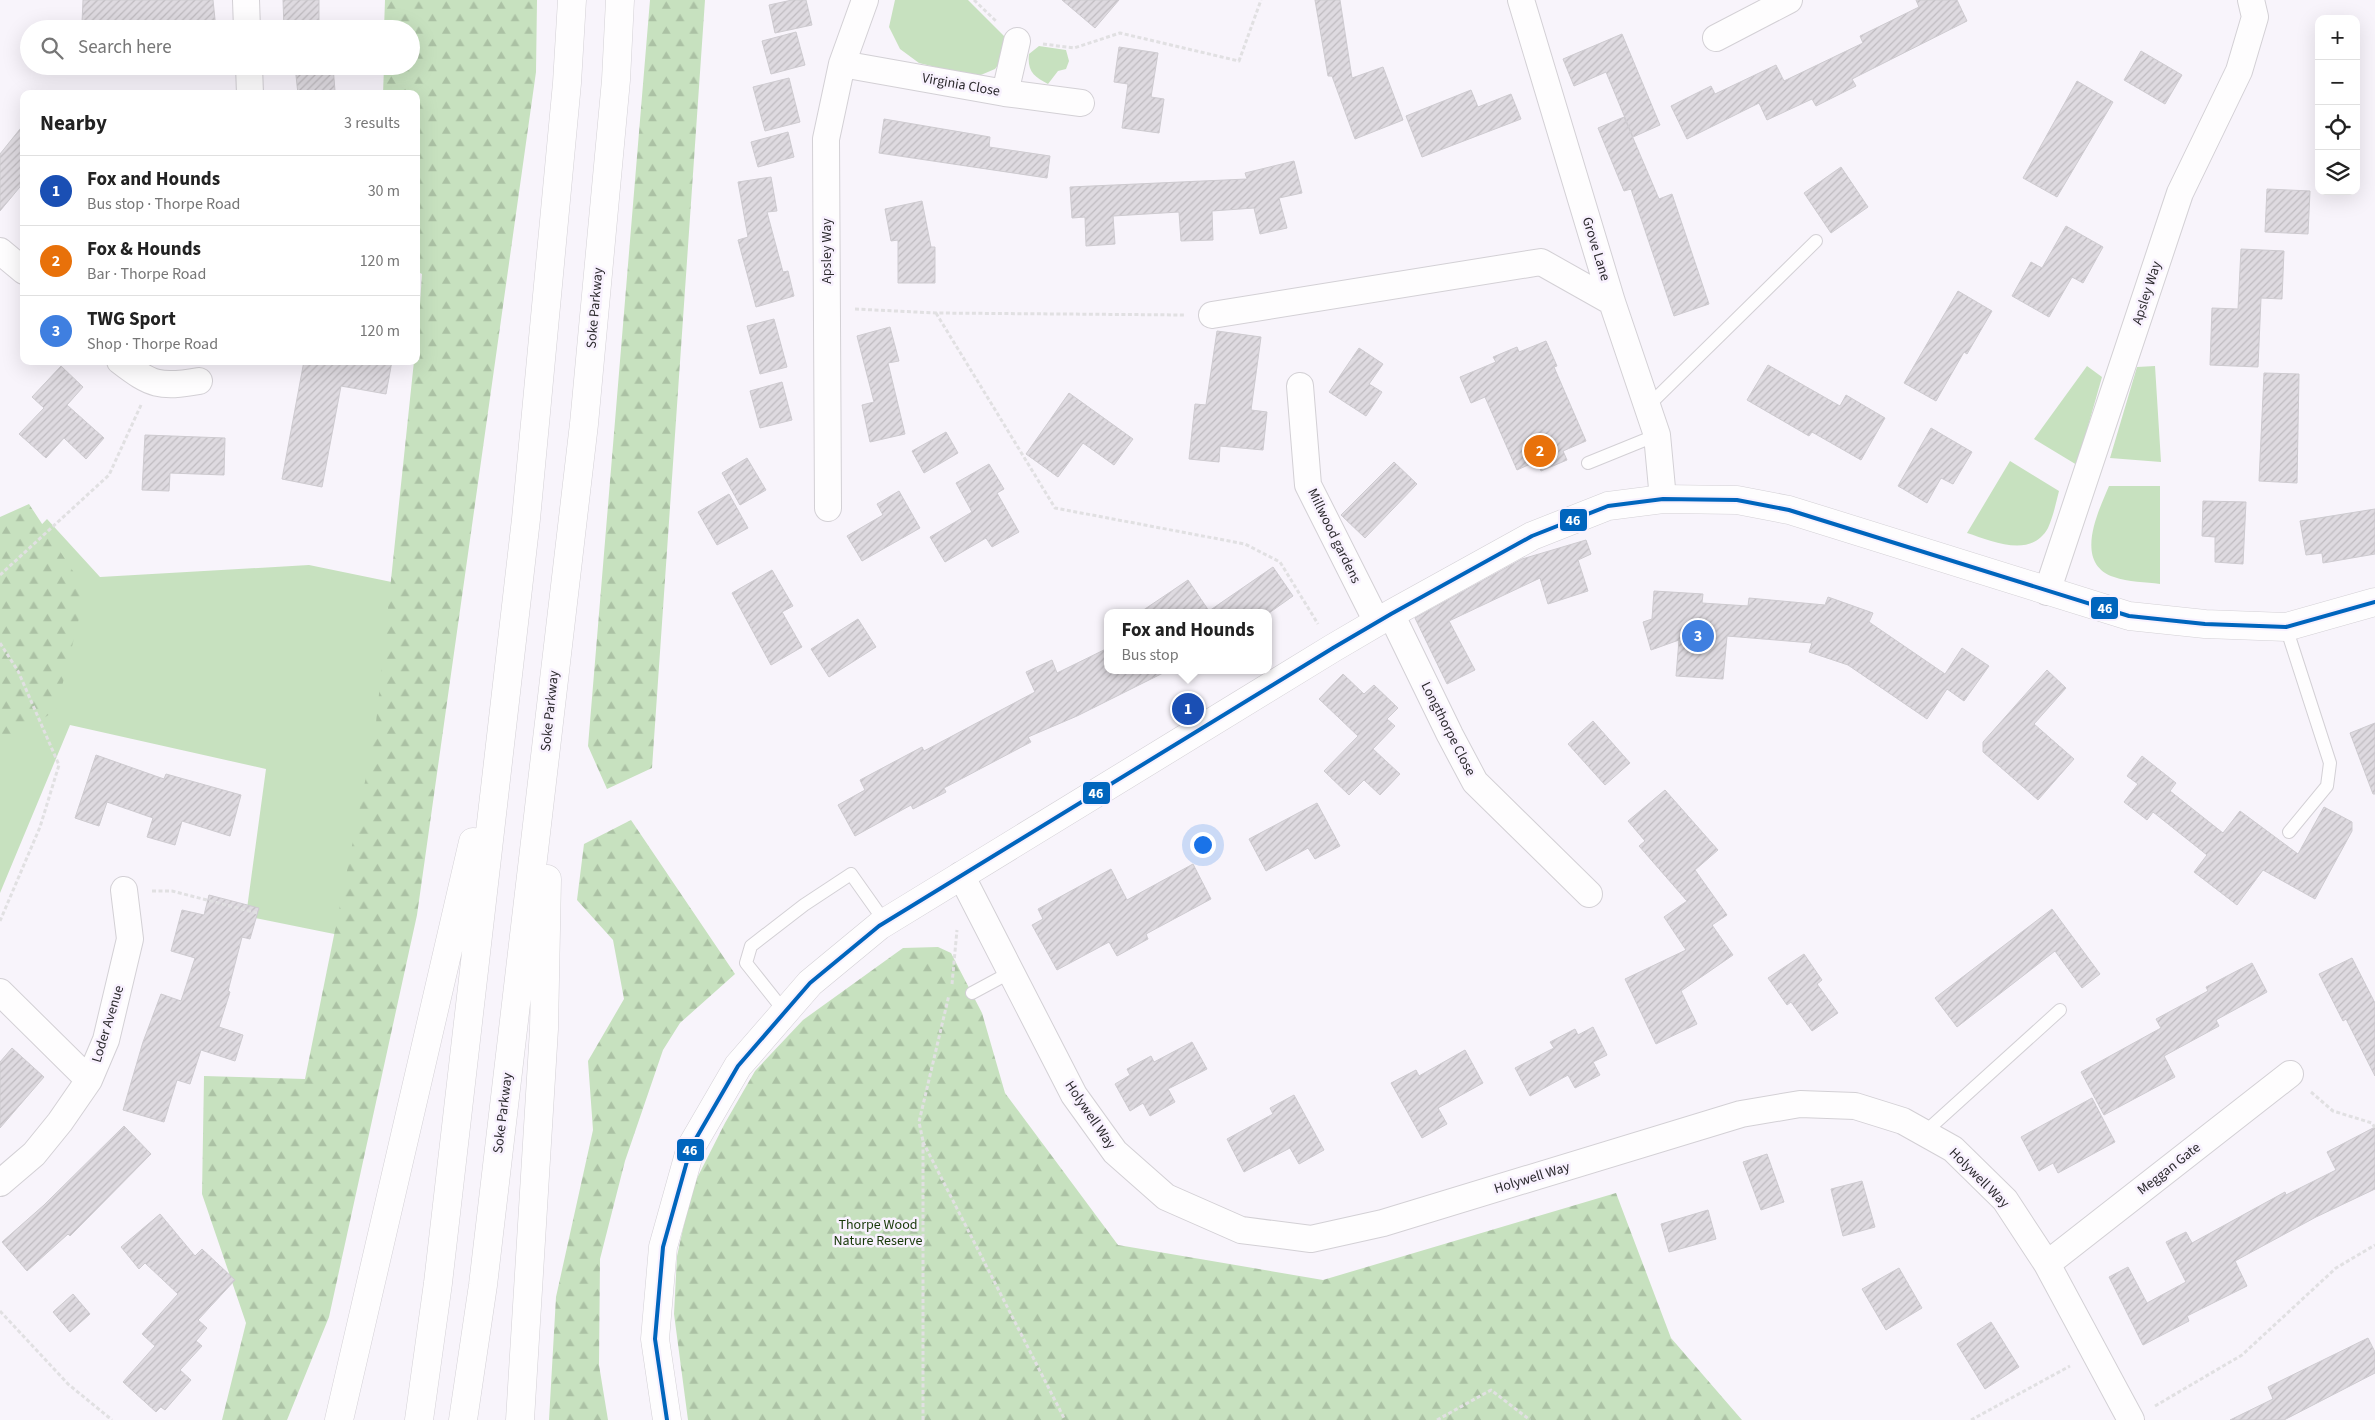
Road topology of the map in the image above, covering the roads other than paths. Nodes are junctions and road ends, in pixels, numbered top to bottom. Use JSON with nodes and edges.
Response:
{"nodes":[{"id":1,"x":246,"y":0,"type":"edge"},
{"id":2,"x":572,"y":0,"type":"edge"},
{"id":3,"x":620,"y":0,"type":"edge"},
{"id":4,"x":865,"y":0,"type":"edge"},
{"id":5,"x":1521,"y":0,"type":"edge"},
{"id":6,"x":1789,"y":0,"type":"edge"},
{"id":7,"x":2251,"y":0,"type":"edge"},
{"id":8,"x":247,"y":20,"type":"edge"},
{"id":9,"x":1716,"y":38,"type":"dead end"},
{"id":10,"x":1017,"y":41,"type":"road end"},
{"id":11,"x":842,"y":64,"type":"junction"},
{"id":12,"x":249,"y":75,"type":"edge"},
{"id":13,"x":250,"y":90,"type":"edge"},
{"id":14,"x":1005,"y":93,"type":"junction"},
{"id":15,"x":1081,"y":103,"type":"dead end"},
{"id":16,"x":1816,"y":241,"type":"dead end"},
{"id":17,"x":0,"y":252,"type":"edge"},
{"id":18,"x":20,"y":269,"type":"edge"},
{"id":19,"x":1612,"y":302,"type":"junction"},
{"id":20,"x":1212,"y":315,"type":"road end"},
{"id":21,"x":125,"y":365,"type":"edge"},
{"id":22,"x":199,"y":381,"type":"dead end"},
{"id":23,"x":1300,"y":386,"type":"dead end"},
{"id":24,"x":1647,"y":407,"type":"junction"},
{"id":25,"x":1657,"y":436,"type":"junction"},
{"id":26,"x":1588,"y":463,"type":"dead end"},
{"id":27,"x":1663,"y":499,"type":"junction"},
{"id":28,"x":828,"y":508,"type":"dead end"},
{"id":29,"x":2047,"y":592,"type":"junction"},
{"id":30,"x":2375,"y":602,"type":"edge"},
{"id":31,"x":1384,"y":618,"type":"junction"},
{"id":32,"x":2286,"y":627,"type":"junction"},
{"id":33,"x":550,"y":715,"type":"junction"},
{"id":34,"x":502,"y":716,"type":"junction"},
{"id":35,"x":2289,"y":832,"type":"dead end"},
{"id":36,"x":962,"y":875,"type":"junction"},
{"id":37,"x":124,"y":890,"type":"road end"},
{"id":38,"x":1589,"y":894,"type":"dead end"},
{"id":39,"x":885,"y":922,"type":"junction"},
{"id":40,"x":1011,"y":972,"type":"junction"},
{"id":41,"x":0,"y":992,"type":"edge"},
{"id":42,"x":972,"y":993,"type":"dead end"},
{"id":43,"x":2060,"y":1010,"type":"dead end"},
{"id":44,"x":785,"y":1012,"type":"junction"},
{"id":45,"x":2290,"y":1074,"type":"road end"},
{"id":46,"x":89,"y":1080,"type":"junction"},
{"id":47,"x":1924,"y":1133,"type":"junction"},
{"id":48,"x":0,"y":1183,"type":"edge"},
{"id":49,"x":2048,"y":1264,"type":"junction"},
{"id":50,"x":339,"y":1420,"type":"edge"},
{"id":51,"x":419,"y":1420,"type":"edge"},
{"id":52,"x":463,"y":1420,"type":"edge"},
{"id":53,"x":520,"y":1420,"type":"edge"},
{"id":54,"x":667,"y":1420,"type":"edge"},
{"id":55,"x":2131,"y":1420,"type":"edge"}],
"edges":[{"from":1,"to":8,"type":"street"},
{"from":2,"to":34,"type":"main road"},
{"from":3,"to":33,"type":"main road","name":"Soke Parkway"},
{"from":4,"to":11,"type":"street","name":"Apsley Way"},
{"from":5,"to":19,"type":"street","name":"Grove Lane"},
{"from":6,"to":9,"type":"street"},
{"from":7,"to":29,"type":"street","name":"Apsley Way"},
{"from":10,"to":14,"type":"street"},
{"from":11,"to":14,"type":"street","name":"Virginia Close"},
{"from":11,"to":28,"type":"street","name":"Apsley Way"},
{"from":12,"to":13,"type":"street"},
{"from":14,"to":15,"type":"street","name":"Virginia Close"},
{"from":16,"to":24,"type":"lane"},
{"from":17,"to":18,"type":"street"},
{"from":19,"to":20,"type":"street"},
{"from":19,"to":24,"type":"street","name":"Grove Lane"},
{"from":21,"to":22,"type":"street"},
{"from":23,"to":31,"type":"street","name":"Millwood gardens"},
{"from":24,"to":25,"type":"street","name":"Grove Lane"},
{"from":25,"to":26,"type":"lane"},
{"from":25,"to":27,"type":"street","name":"Grove Lane"},
{"from":27,"to":29,"type":"main road"},
{"from":27,"to":31,"type":"main road"},
{"from":29,"to":32,"type":"main road"},
{"from":30,"to":32,"type":"main road"},
{"from":31,"to":36,"type":"main road"},
{"from":31,"to":38,"type":"street","name":"Longthorpe Close"},
{"from":32,"to":35,"type":"lane"},
{"from":33,"to":52,"type":"main road","name":"Soke Parkway"},
{"from":33,"to":53,"type":"main road"},
{"from":34,"to":50,"type":"main road"},
{"from":34,"to":51,"type":"main road"},
{"from":36,"to":39,"type":"main road"},
{"from":36,"to":40,"type":"street","name":"Holywell Way"},
{"from":37,"to":46,"type":"street","name":"Loder Avenue"},
{"from":39,"to":44,"type":"main road"},
{"from":39,"to":44,"type":"lane"},
{"from":40,"to":42,"type":"lane"},
{"from":40,"to":47,"type":"street","name":"Holywell Way"},
{"from":41,"to":46,"type":"street"},
{"from":43,"to":47,"type":"lane"},
{"from":44,"to":54,"type":"main road"},
{"from":45,"to":49,"type":"street","name":"Meggan Gate"},
{"from":46,"to":48,"type":"street","name":"Loder Avenue"},
{"from":47,"to":49,"type":"street","name":"Holywell Way"},
{"from":49,"to":55,"type":"street","name":"Holywell Way"}]}
